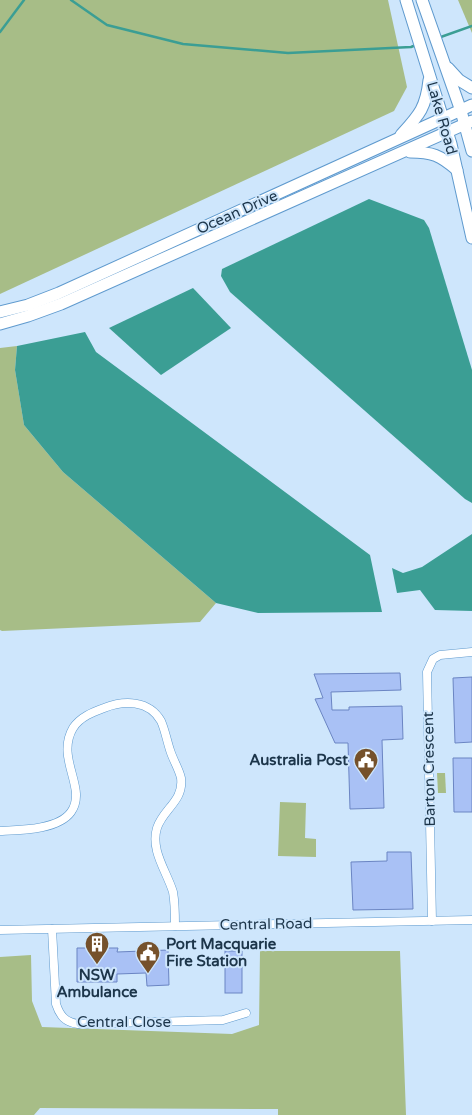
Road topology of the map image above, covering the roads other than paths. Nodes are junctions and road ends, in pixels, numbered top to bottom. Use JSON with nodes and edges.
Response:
{"nodes":[{"id":1,"x":406,"y":0,"type":"edge"},
{"id":2,"x":422,"y":0,"type":"edge"},
{"id":3,"x":445,"y":65,"type":"junction"},
{"id":4,"x":430,"y":75,"type":"junction"},
{"id":5,"x":472,"y":88,"type":"edge"},
{"id":6,"x":472,"y":106,"type":"edge"},
{"id":7,"x":461,"y":111,"type":"junction"},
{"id":8,"x":443,"y":118,"type":"junction"},
{"id":9,"x":468,"y":123,"type":"edge"},
{"id":10,"x":448,"y":133,"type":"junction"},
{"id":11,"x":399,"y":138,"type":"junction"},
{"id":12,"x":406,"y":151,"type":"junction"},
{"id":13,"x":472,"y":151,"type":"edge"},
{"id":14,"x":457,"y":170,"type":"junction"},
{"id":15,"x":472,"y":238,"type":"edge"},
{"id":16,"x":0,"y":312,"type":"edge"},
{"id":17,"x":0,"y":324,"type":"edge"},
{"id":18,"x":472,"y":652,"type":"edge"},
{"id":19,"x":0,"y":831,"type":"edge"},
{"id":20,"x":472,"y":920,"type":"edge"},
{"id":21,"x":432,"y":921,"type":"junction"},
{"id":22,"x":175,"y":926,"type":"junction"},
{"id":23,"x":52,"y":929,"type":"junction"},
{"id":24,"x":0,"y":930,"type":"edge"},
{"id":25,"x":246,"y":1013,"type":"dead end"}],
"edges":[{"from":1,"to":4,"type":"main road","name":"Lake Road"},
{"from":2,"to":3,"type":"main road","name":"Lake Road"},
{"from":3,"to":5,"type":"main road"},
{"from":3,"to":7,"type":"main road","name":"Lake Road"},
{"from":4,"to":8,"type":"main road","name":"Lake Road"},
{"from":4,"to":11,"type":"main road"},
{"from":6,"to":7,"type":"main road","name":"Ocean Drive"},
{"from":7,"to":8,"type":"main road","name":"Ocean Drive"},
{"from":7,"to":9,"type":"main road","name":"Lake Road"},
{"from":8,"to":10,"type":"main road","name":"Lake Road"},
{"from":8,"to":11,"type":"main road","name":"Ocean Drive"},
{"from":9,"to":10,"type":"main road","name":"Ocean Drive"},
{"from":9,"to":13,"type":"main road","name":"Lake Road"},
{"from":10,"to":12,"type":"main road","name":"Ocean Drive"},
{"from":10,"to":14,"type":"main road","name":"Lake Road"},
{"from":11,"to":16,"type":"main road","name":"Ocean Drive"},
{"from":12,"to":14,"type":"main road"},
{"from":12,"to":17,"type":"main road","name":"Ocean Drive"},
{"from":14,"to":15,"type":"main road","name":"Lake Road"},
{"from":18,"to":21,"type":"street","name":"Barton Crescent"},
{"from":19,"to":22,"type":"street"},
{"from":20,"to":21,"type":"street","name":"Central Road"},
{"from":21,"to":22,"type":"street","name":"Central Road"},
{"from":22,"to":23,"type":"street","name":"Central Road"},
{"from":23,"to":24,"type":"street","name":"Central Road"},
{"from":23,"to":25,"type":"street","name":"Central Close"}]}
